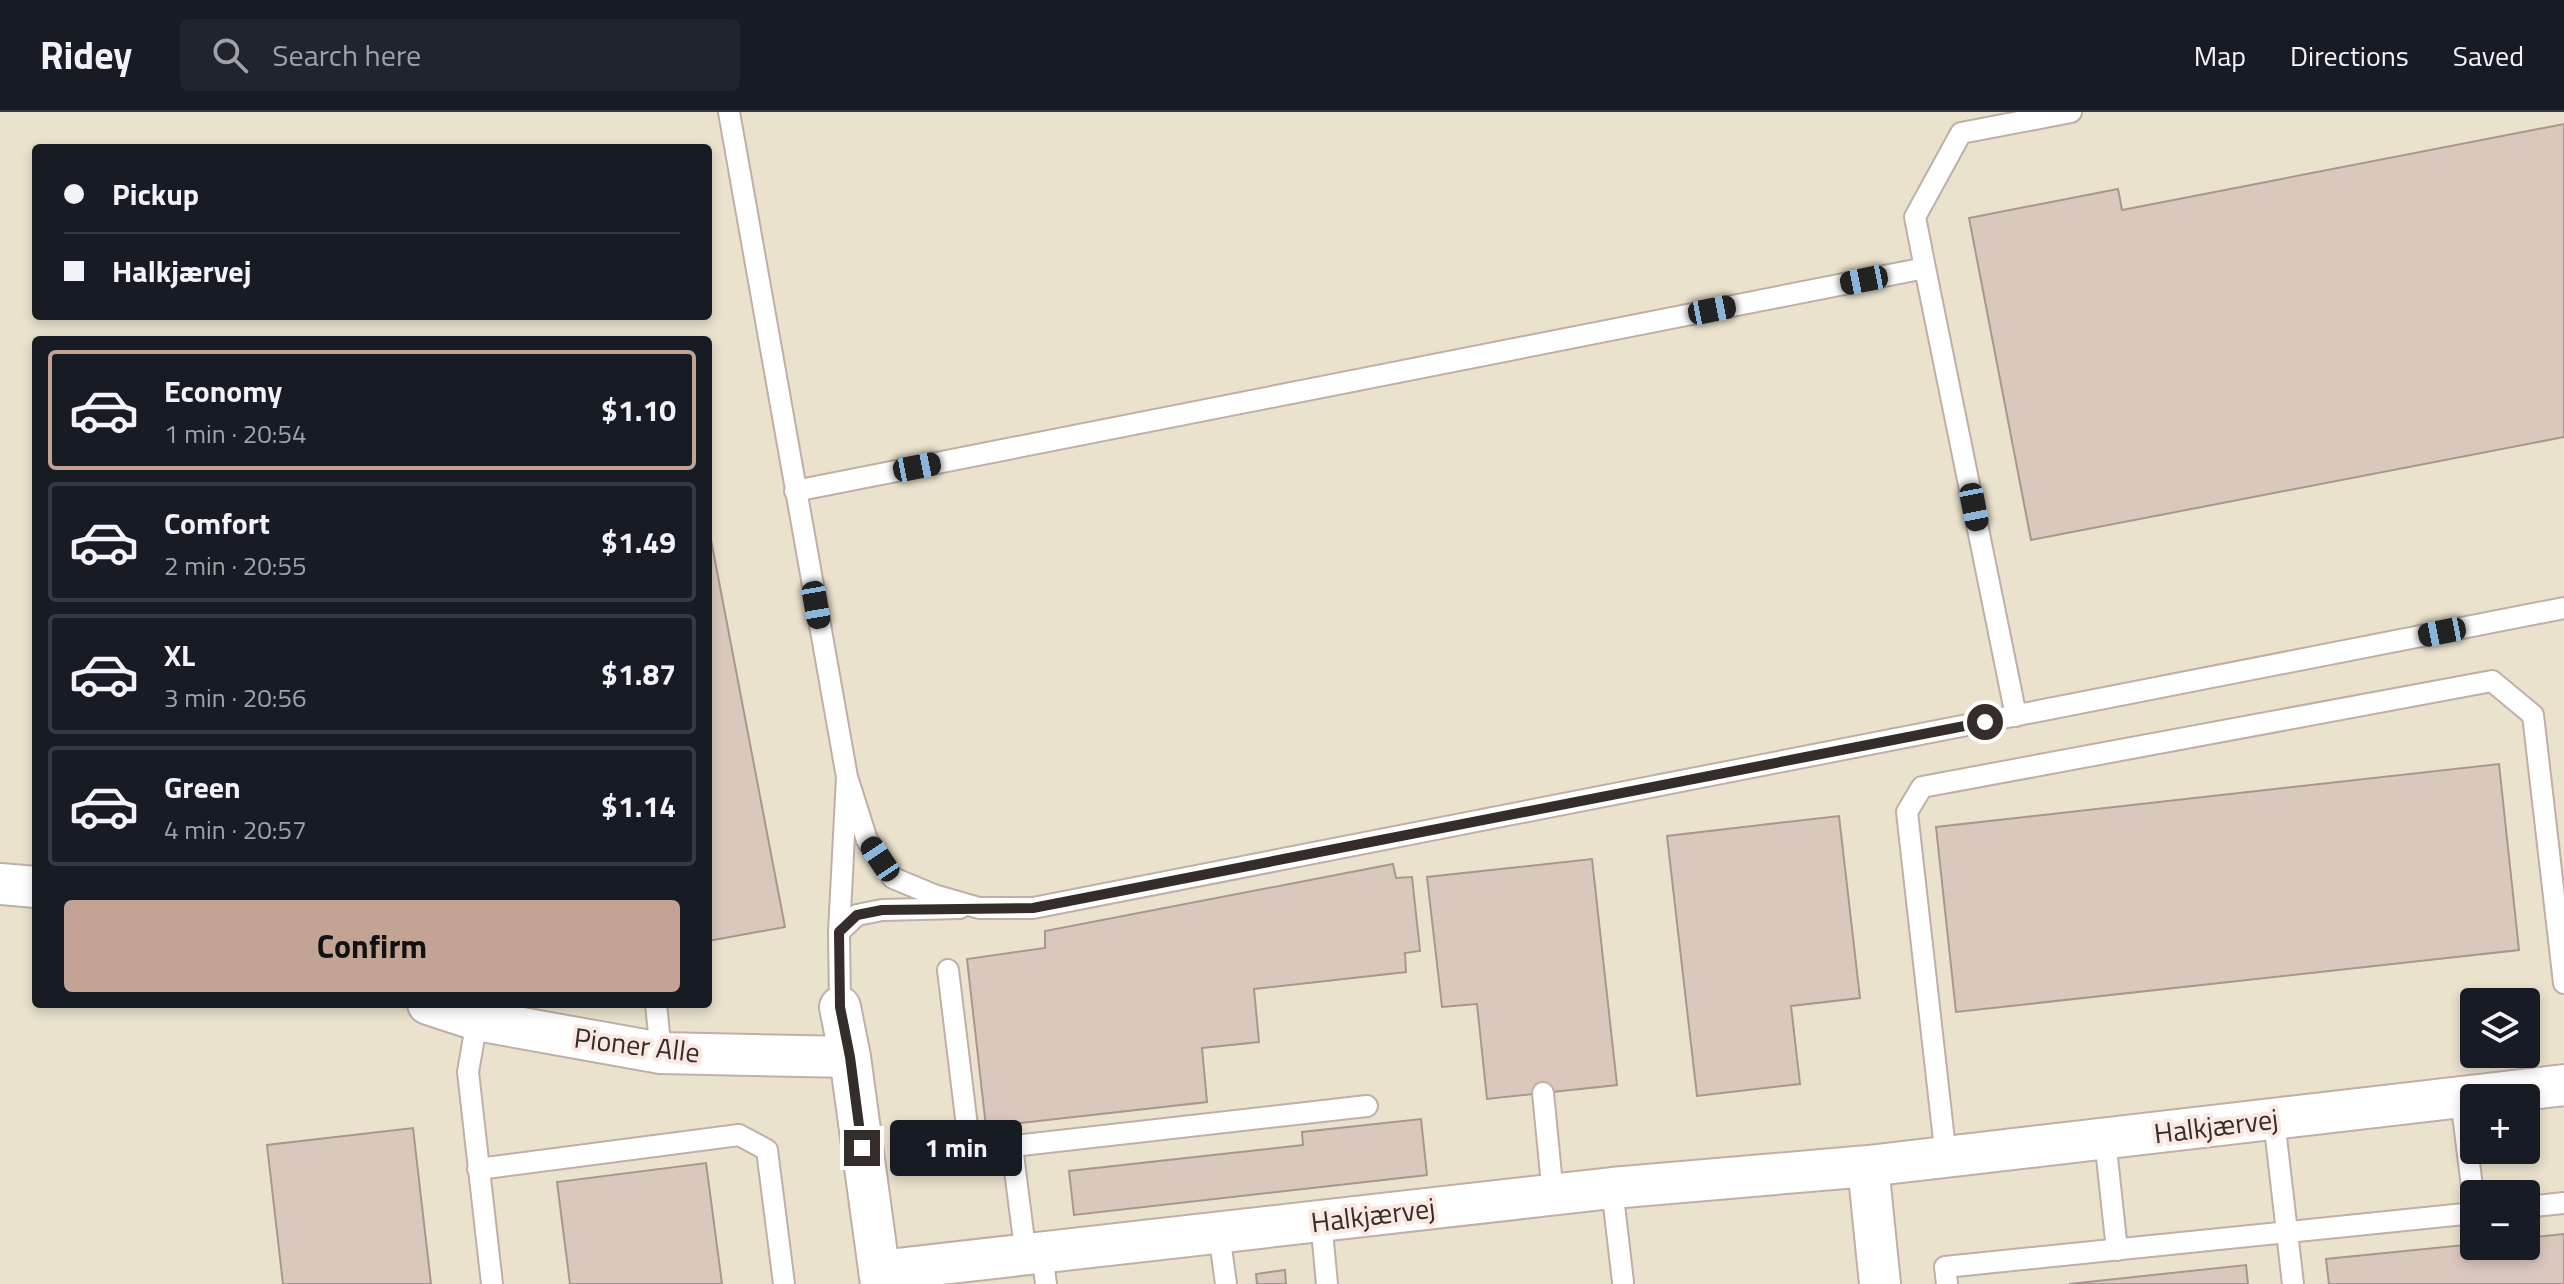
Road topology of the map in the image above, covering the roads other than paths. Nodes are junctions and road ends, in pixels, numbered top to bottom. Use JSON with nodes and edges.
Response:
{"nodes":[{"id":1,"x":729,"y":112,"type":"edge"},
{"id":2,"x":2071,"y":112,"type":"edge"},
{"id":3,"x":1925,"y":268,"type":"junction"},
{"id":4,"x":795,"y":491,"type":"junction"},
{"id":5,"x":2564,"y":608,"type":"edge"},
{"id":6,"x":2016,"y":716,"type":"junction"},
{"id":7,"x":847,"y":777,"type":"junction"},
{"id":8,"x":0,"y":884,"type":"edge"},
{"id":9,"x":32,"y":887,"type":"edge"},
{"id":10,"x":979,"y":908,"type":"junction"},
{"id":11,"x":839,"y":932,"type":"junction"},
{"id":12,"x":948,"y":970,"type":"dead end"},
{"id":13,"x":2564,"y":983,"type":"edge"},
{"id":14,"x":840,"y":1007,"type":"joint"},
{"id":15,"x":440,"y":1008,"type":"edge"},
{"id":16,"x":656,"y":1008,"type":"edge"},
{"id":17,"x":477,"y":1020,"type":"junction"},
{"id":18,"x":661,"y":1053,"type":"junction"},
{"id":19,"x":850,"y":1057,"type":"junction"},
{"id":20,"x":2564,"y":1085,"type":"edge"},
{"id":21,"x":2540,"y":1088,"type":"edge"},
{"id":22,"x":1543,"y":1093,"type":"dead end"},
{"id":23,"x":2460,"y":1098,"type":"edge"},
{"id":24,"x":1367,"y":1106,"type":"dead end"},
{"id":25,"x":2274,"y":1120,"type":"junction"},
{"id":26,"x":2105,"y":1139,"type":"junction"},
{"id":27,"x":1012,"y":1147,"type":"junction"},
{"id":28,"x":1946,"y":1158,"type":"junction"},
{"id":29,"x":1868,"y":1166,"type":"junction"},
{"id":30,"x":478,"y":1169,"type":"junction"},
{"id":31,"x":1612,"y":1188,"type":"junction"},
{"id":32,"x":1553,"y":1195,"type":"junction"},
{"id":33,"x":2564,"y":1203,"type":"edge"},
{"id":34,"x":2540,"y":1206,"type":"edge"},
{"id":35,"x":2460,"y":1214,"type":"edge"},
{"id":36,"x":1321,"y":1221,"type":"junction"},
{"id":37,"x":2287,"y":1232,"type":"junction"},
{"id":38,"x":1219,"y":1233,"type":"junction"},
{"id":39,"x":2117,"y":1250,"type":"junction"},
{"id":40,"x":1038,"y":1264,"type":"edge"},
{"id":41,"x":880,"y":1277,"type":"edge"},
{"id":42,"x":1623,"y":1282,"type":"dead end"},
{"id":43,"x":492,"y":1284,"type":"edge"},
{"id":44,"x":784,"y":1284,"type":"edge"},
{"id":45,"x":1226,"y":1284,"type":"edge"},
{"id":46,"x":1327,"y":1284,"type":"edge"},
{"id":47,"x":1880,"y":1284,"type":"edge"},
{"id":48,"x":1947,"y":1284,"type":"edge"},
{"id":49,"x":2293,"y":1284,"type":"edge"}],
"edges":[{"from":1,"to":4,"type":"lane"},
{"from":2,"to":3,"type":"lane"},
{"from":3,"to":4,"type":"lane"},
{"from":3,"to":6,"type":"lane"},
{"from":4,"to":7,"type":"lane"},
{"from":5,"to":6,"type":"lane"},
{"from":6,"to":10,"type":"lane"},
{"from":7,"to":10,"type":"lane"},
{"from":7,"to":11,"type":"lane"},
{"from":8,"to":9,"type":"street"},
{"from":10,"to":11,"type":"lane"},
{"from":11,"to":14,"type":"lane"},
{"from":12,"to":27,"type":"lane"},
{"from":13,"to":28,"type":"lane"},
{"from":14,"to":19,"type":"street","name":"Halkjærvej"},
{"from":15,"to":17,"type":"street","name":"Pioner Alle"},
{"from":16,"to":18,"type":"lane"},
{"from":17,"to":18,"type":"street","name":"Pioner Alle"},
{"from":17,"to":30,"type":"lane"},
{"from":18,"to":19,"type":"street","name":"Pioner Alle"},
{"from":19,"to":41,"type":"street","name":"Halkjærvej"},
{"from":20,"to":21,"type":"street","name":"Halkjærvej"},
{"from":22,"to":32,"type":"lane"},
{"from":23,"to":25,"type":"street","name":"Halkjærvej"},
{"from":24,"to":27,"type":"lane"},
{"from":25,"to":26,"type":"street","name":"Halkjærvej"},
{"from":25,"to":37,"type":"lane"},
{"from":26,"to":28,"type":"street","name":"Halkjærvej"},
{"from":26,"to":39,"type":"lane"},
{"from":27,"to":40,"type":"lane"},
{"from":28,"to":29,"type":"street","name":"Halkjærvej"},
{"from":29,"to":31,"type":"street","name":"Halkjærvej"},
{"from":29,"to":47,"type":"street"},
{"from":30,"to":43,"type":"lane"},
{"from":30,"to":44,"type":"lane"},
{"from":31,"to":32,"type":"street","name":"Halkjærvej"},
{"from":31,"to":42,"type":"lane"},
{"from":32,"to":36,"type":"street","name":"Halkjærvej"},
{"from":33,"to":34,"type":"lane"},
{"from":35,"to":37,"type":"lane"},
{"from":36,"to":38,"type":"street","name":"Halkjærvej"},
{"from":36,"to":46,"type":"lane"},
{"from":37,"to":39,"type":"lane"},
{"from":37,"to":49,"type":"lane"},
{"from":38,"to":40,"type":"street","name":"Halkjærvej"},
{"from":38,"to":45,"type":"lane"},
{"from":39,"to":48,"type":"lane"},
{"from":40,"to":41,"type":"street","name":"Halkjærvej"}]}
